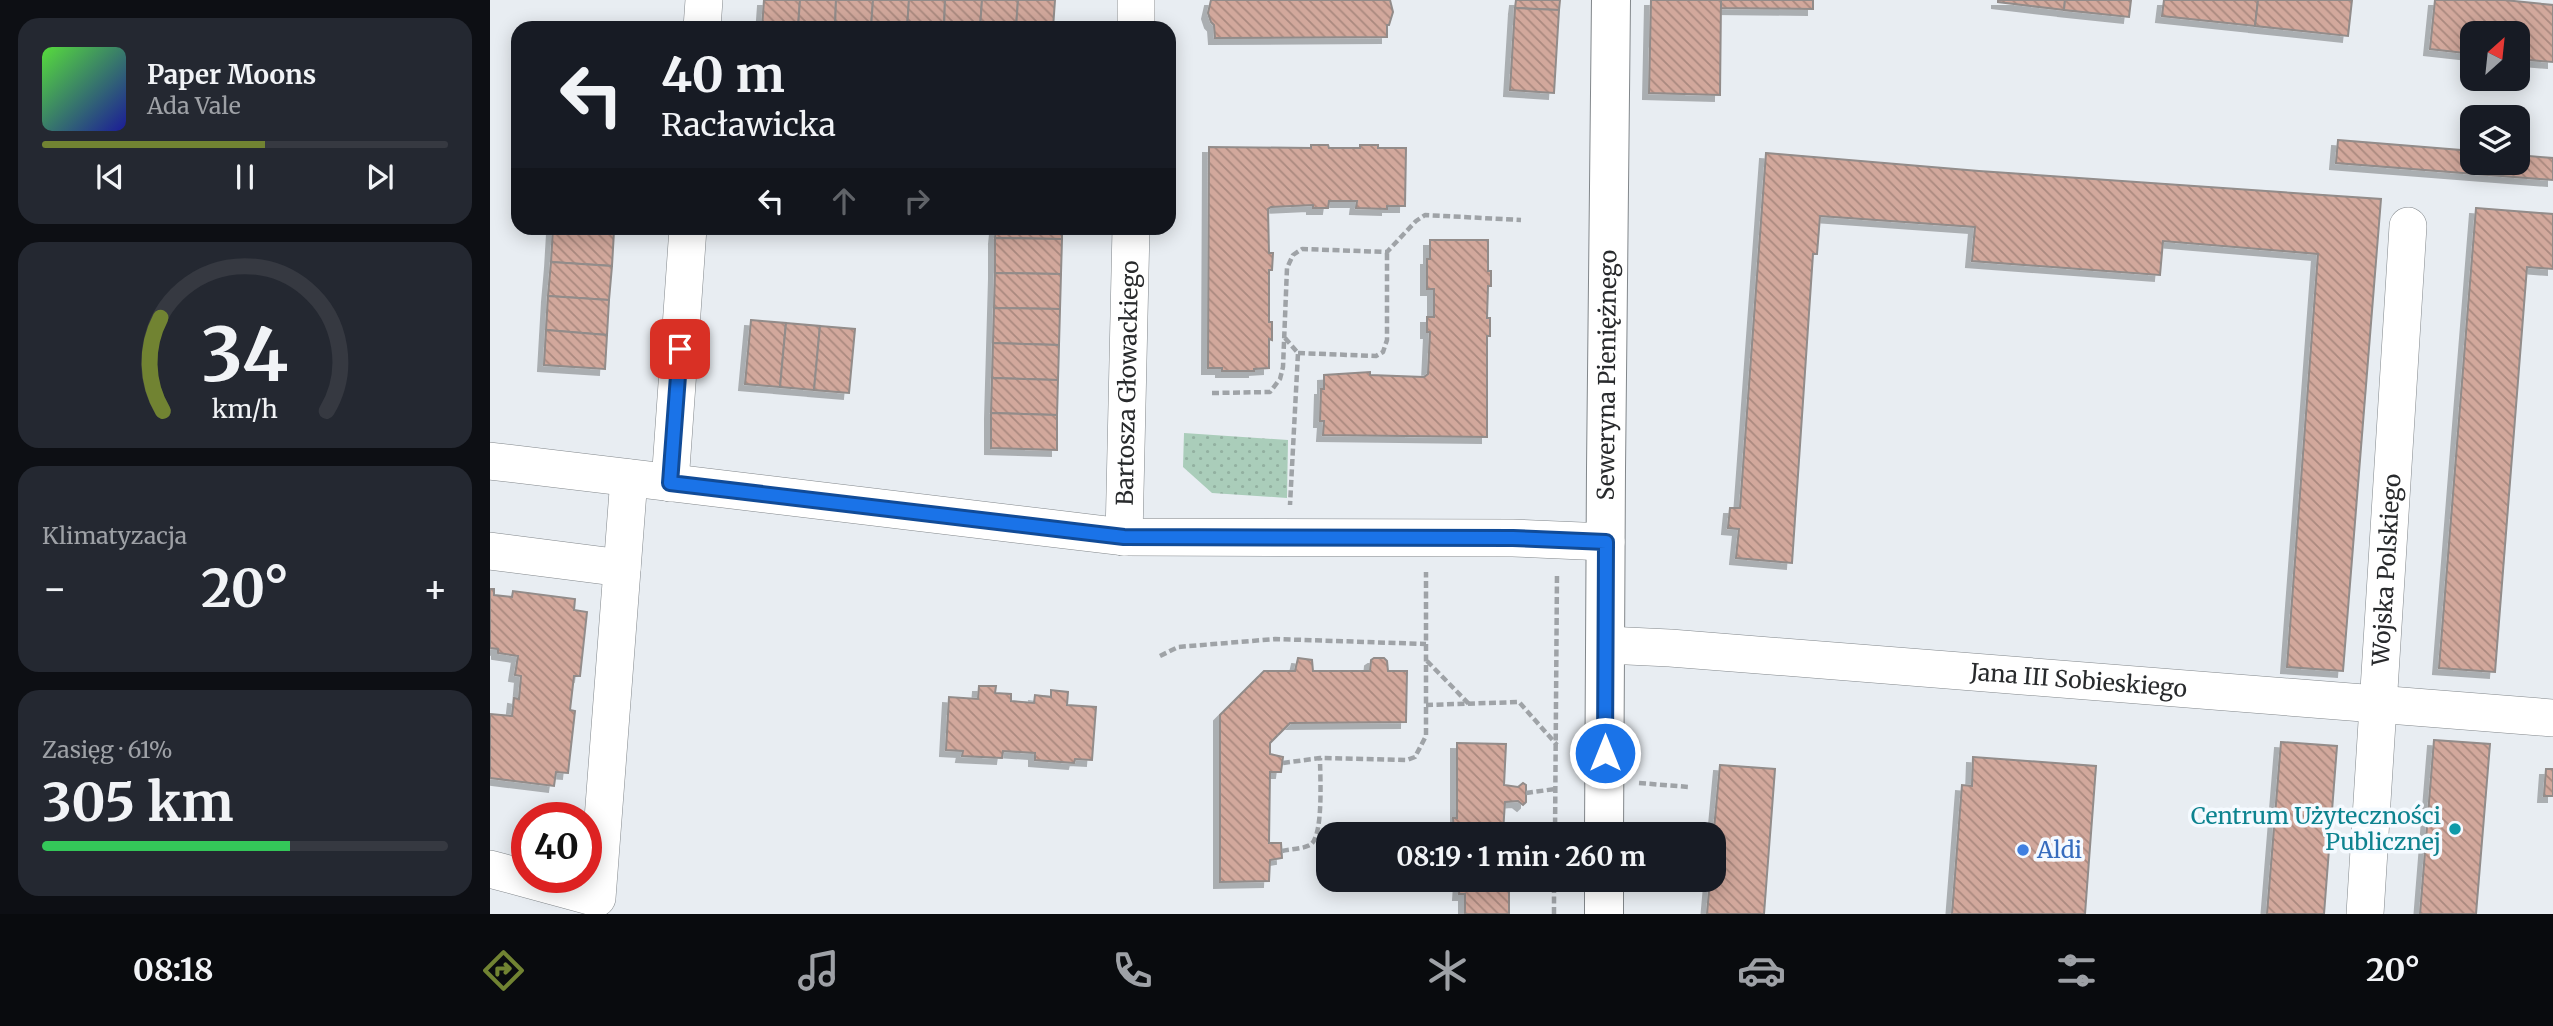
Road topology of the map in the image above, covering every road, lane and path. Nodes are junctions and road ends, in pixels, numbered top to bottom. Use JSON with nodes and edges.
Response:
{"nodes":[{"id":1,"x":704,"y":0,"type":"edge"},
{"id":2,"x":1136,"y":0,"type":"edge"},
{"id":3,"x":1611,"y":0,"type":"edge"},
{"id":4,"x":702,"y":21,"type":"edge"},
{"id":5,"x":1136,"y":21,"type":"edge"},
{"id":6,"x":1521,"y":220,"type":"dead end"},
{"id":7,"x":2408,"y":226,"type":"dead end"},
{"id":8,"x":688,"y":235,"type":"edge"},
{"id":9,"x":1131,"y":235,"type":"edge"},
{"id":10,"x":1387,"y":252,"type":"junction"},
{"id":11,"x":1284,"y":337,"type":"junction"},
{"id":12,"x":1298,"y":353,"type":"junction"},
{"id":13,"x":1212,"y":393,"type":"dead end"},
{"id":14,"x":490,"y":461,"type":"edge"},
{"id":15,"x":629,"y":478,"type":"junction"},
{"id":16,"x":670,"y":483,"type":"junction"},
{"id":17,"x":1290,"y":506,"type":"dead end"},
{"id":18,"x":1124,"y":537,"type":"junction"},
{"id":19,"x":1434,"y":538,"type":"junction"},
{"id":20,"x":1606,"y":542,"type":"junction"},
{"id":21,"x":490,"y":551,"type":"edge"},
{"id":22,"x":622,"y":568,"type":"junction"},
{"id":23,"x":1557,"y":569,"type":"dead end"},
{"id":24,"x":1426,"y":644,"type":"junction"},
{"id":25,"x":1606,"y":645,"type":"junction"},
{"id":26,"x":1160,"y":656,"type":"dead end"},
{"id":27,"x":1426,"y":660,"type":"junction"},
{"id":28,"x":1469,"y":704,"type":"junction"},
{"id":29,"x":1426,"y":705,"type":"junction"},
{"id":30,"x":2380,"y":705,"type":"junction"},
{"id":31,"x":2553,"y":718,"type":"edge"},
{"id":32,"x":1557,"y":745,"type":"junction"},
{"id":33,"x":1320,"y":758,"type":"junction"},
{"id":34,"x":1283,"y":763,"type":"dead end"},
{"id":35,"x":1631,"y":782,"type":"dead end"},
{"id":36,"x":1689,"y":787,"type":"dead end"},
{"id":37,"x":1555,"y":789,"type":"junction"},
{"id":38,"x":1526,"y":793,"type":"dead end"},
{"id":39,"x":1555,"y":822,"type":"edge"},
{"id":40,"x":1604,"y":822,"type":"edge"},
{"id":41,"x":1282,"y":851,"type":"dead end"},
{"id":42,"x":490,"y":869,"type":"edge"},
{"id":43,"x":1554,"y":892,"type":"edge"},
{"id":44,"x":1604,"y":892,"type":"edge"},
{"id":45,"x":1554,"y":914,"type":"edge"},
{"id":46,"x":1604,"y":914,"type":"edge"},
{"id":47,"x":2365,"y":914,"type":"edge"}],
"edges":[{"from":1,"to":4,"type":"street"},
{"from":2,"to":5,"type":"street"},
{"from":3,"to":20,"type":"street","name":"Seweryna Pieniężnego"},
{"from":6,"to":10,"type":"path"},
{"from":7,"to":30,"type":"street","name":"Wojska Polskiego"},
{"from":8,"to":16,"type":"street"},
{"from":9,"to":18,"type":"street","name":"Bartosza Głowackiego"},
{"from":10,"to":11,"type":"path"},
{"from":10,"to":12,"type":"path"},
{"from":11,"to":12,"type":"path"},
{"from":11,"to":13,"type":"path"},
{"from":12,"to":17,"type":"path"},
{"from":14,"to":15,"type":"street"},
{"from":15,"to":16,"type":"street"},
{"from":15,"to":22,"type":"street"},
{"from":16,"to":18,"type":"street"},
{"from":18,"to":19,"type":"street"},
{"from":19,"to":20,"type":"street"},
{"from":19,"to":24,"type":"path"},
{"from":20,"to":25,"type":"street","name":"Seweryna Pieniężnego"},
{"from":21,"to":22,"type":"street"},
{"from":22,"to":42,"type":"street"},
{"from":23,"to":32,"type":"path"},
{"from":24,"to":26,"type":"path"},
{"from":24,"to":27,"type":"path"},
{"from":25,"to":30,"type":"street","name":"Jana III Sobieskiego"},
{"from":25,"to":40,"type":"street","name":"Seweryna Pieniężnego"},
{"from":27,"to":28,"type":"path"},
{"from":27,"to":29,"type":"path"},
{"from":28,"to":29,"type":"path"},
{"from":28,"to":32,"type":"path"},
{"from":29,"to":33,"type":"path"},
{"from":30,"to":31,"type":"street","name":"Jana III Sobieskiego"},
{"from":30,"to":47,"type":"street","name":"Wojska Polskiego"},
{"from":32,"to":37,"type":"path"},
{"from":33,"to":34,"type":"path"},
{"from":33,"to":41,"type":"path"},
{"from":35,"to":36,"type":"path"},
{"from":37,"to":38,"type":"path"},
{"from":37,"to":39,"type":"path"},
{"from":43,"to":45,"type":"path"},
{"from":44,"to":46,"type":"street"}]}
